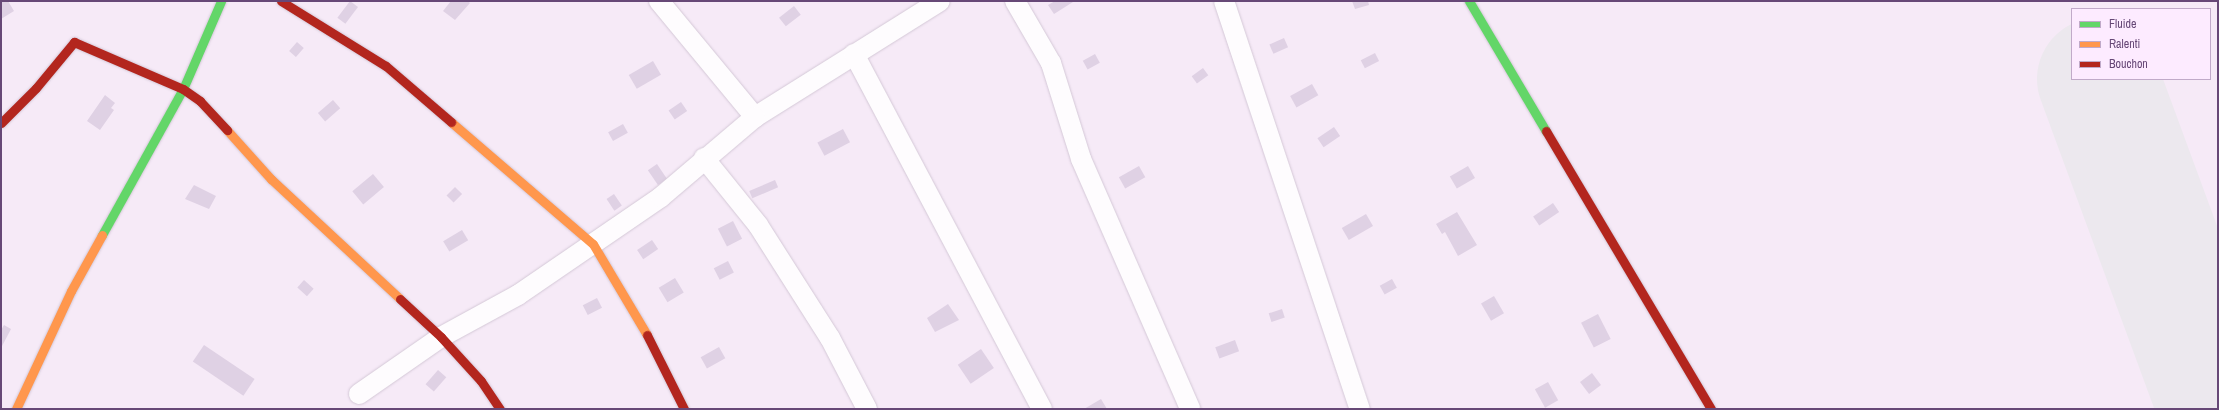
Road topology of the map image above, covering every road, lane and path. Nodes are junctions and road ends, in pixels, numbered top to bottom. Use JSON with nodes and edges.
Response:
{"nodes":[{"id":1,"x":221,"y":1,"type":"edge"},
{"id":2,"x":281,"y":1,"type":"edge"},
{"id":3,"x":660,"y":1,"type":"edge"},
{"id":4,"x":1014,"y":1,"type":"edge"},
{"id":5,"x":1224,"y":1,"type":"edge"},
{"id":6,"x":1469,"y":1,"type":"edge"},
{"id":7,"x":930,"y":4,"type":"edge"},
{"id":8,"x":854,"y":54,"type":"junction"},
{"id":9,"x":183,"y":89,"type":"junction"},
{"id":10,"x":755,"y":117,"type":"junction"},
{"id":11,"x":1,"y":123,"type":"edge"},
{"id":12,"x":704,"y":158,"type":"junction"},
{"id":13,"x":593,"y":244,"type":"junction"},
{"id":14,"x":441,"y":337,"type":"junction"},
{"id":15,"x":359,"y":394,"type":"dead end"},
{"id":16,"x":16,"y":409,"type":"edge"},
{"id":17,"x":500,"y":409,"type":"edge"},
{"id":18,"x":684,"y":409,"type":"edge"},
{"id":19,"x":867,"y":409,"type":"edge"},
{"id":20,"x":1042,"y":409,"type":"edge"},
{"id":21,"x":1190,"y":409,"type":"edge"},
{"id":22,"x":1360,"y":409,"type":"edge"},
{"id":23,"x":1711,"y":409,"type":"edge"}],
"edges":[{"from":1,"to":9,"type":"street"},
{"from":2,"to":13,"type":"street"},
{"from":3,"to":10,"type":"street"},
{"from":4,"to":21,"type":"street"},
{"from":5,"to":22,"type":"street"},
{"from":6,"to":23,"type":"street"},
{"from":7,"to":8,"type":"street"},
{"from":8,"to":10,"type":"street"},
{"from":8,"to":20,"type":"street"},
{"from":9,"to":11,"type":"street"},
{"from":9,"to":14,"type":"street"},
{"from":9,"to":16,"type":"street"},
{"from":10,"to":12,"type":"street"},
{"from":12,"to":13,"type":"street"},
{"from":12,"to":19,"type":"street"},
{"from":13,"to":14,"type":"street"},
{"from":13,"to":18,"type":"street"},
{"from":14,"to":15,"type":"street"},
{"from":14,"to":17,"type":"street"}]}
